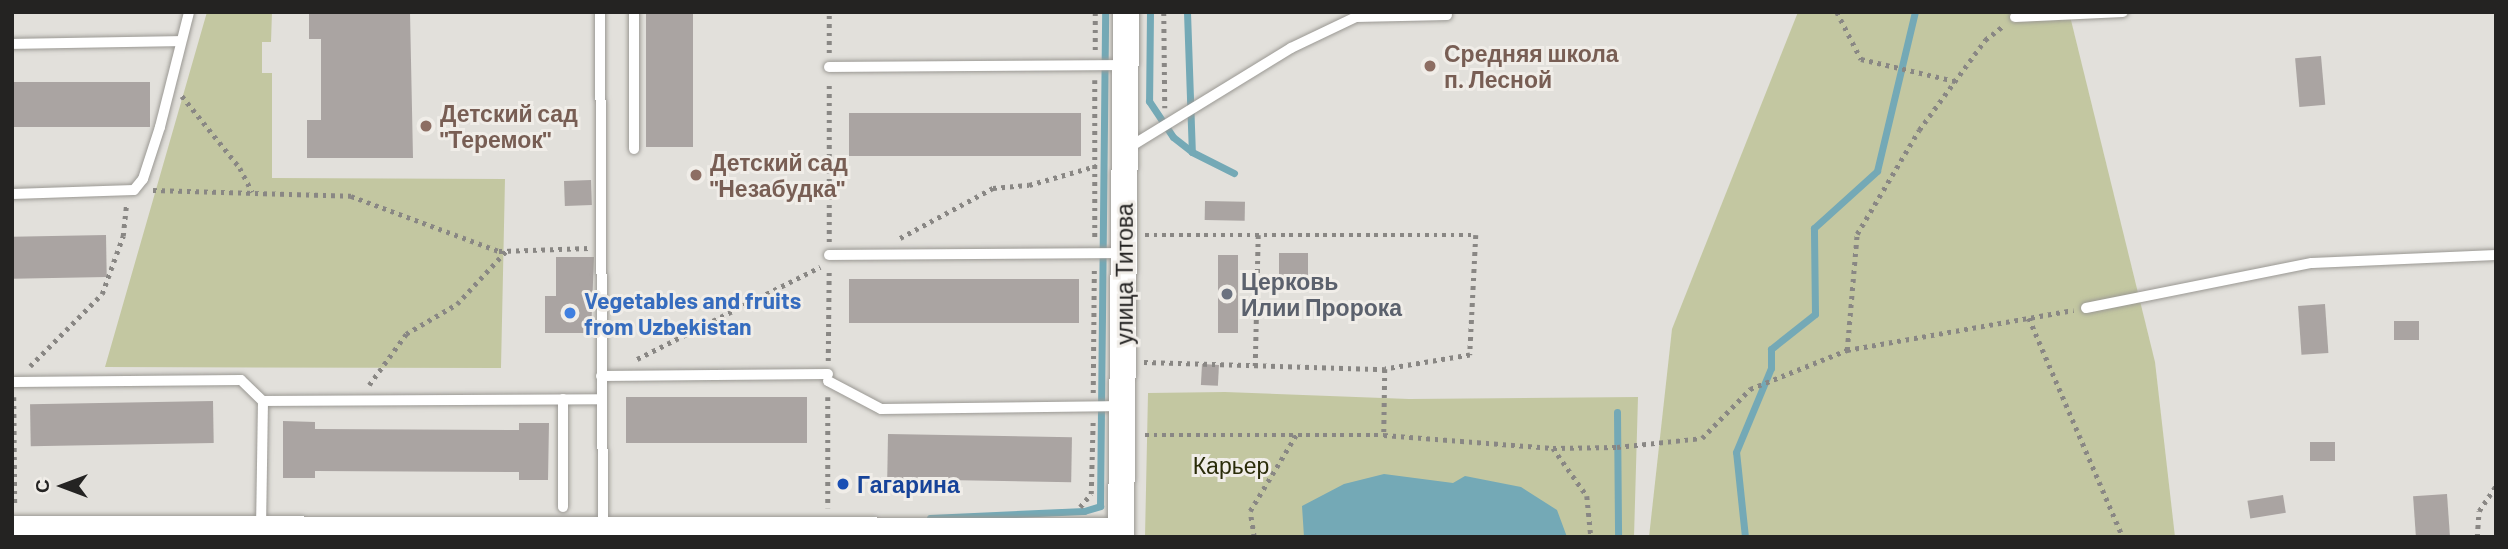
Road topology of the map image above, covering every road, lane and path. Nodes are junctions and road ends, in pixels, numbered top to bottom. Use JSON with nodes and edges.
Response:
{"nodes":[{"id":1,"x":189,"y":12,"type":"edge"},
{"id":2,"x":600,"y":12,"type":"edge"},
{"id":3,"x":634,"y":12,"type":"edge"},
{"id":4,"x":1095,"y":12,"type":"edge"},
{"id":5,"x":1126,"y":12,"type":"edge"},
{"id":6,"x":1164,"y":12,"type":"edge"},
{"id":7,"x":1837,"y":12,"type":"edge"},
{"id":8,"x":2123,"y":12,"type":"edge"},
{"id":9,"x":1447,"y":15,"type":"dead end"},
{"id":10,"x":2015,"y":17,"type":"joint"},
{"id":11,"x":181,"y":41,"type":"junction"},
{"id":12,"x":12,"y":44,"type":"edge"},
{"id":13,"x":1095,"y":65,"type":"junction"},
{"id":14,"x":1126,"y":65,"type":"junction"},
{"id":15,"x":829,"y":67,"type":"dead end"},
{"id":16,"x":1955,"y":81,"type":"junction"},
{"id":17,"x":172,"y":82,"type":"junction"},
{"id":18,"x":1165,"y":126,"type":"junction"},
{"id":19,"x":635,"y":149,"type":"dead end"},
{"id":20,"x":1125,"y":150,"type":"junction"},
{"id":21,"x":1101,"y":164,"type":"dead end"},
{"id":22,"x":1095,"y":167,"type":"junction"},
{"id":23,"x":134,"y":190,"type":"junction"},
{"id":24,"x":252,"y":192,"type":"junction"},
{"id":25,"x":12,"y":194,"type":"edge"},
{"id":26,"x":1144,"y":234,"type":"dead end"},
{"id":27,"x":1258,"y":235,"type":"junction"},
{"id":28,"x":601,"y":247,"type":"junction"},
{"id":29,"x":507,"y":251,"type":"junction"},
{"id":30,"x":1124,"y":253,"type":"junction"},
{"id":31,"x":1095,"y":254,"type":"junction"},
{"id":32,"x":869,"y":255,"type":"junction"},
{"id":33,"x":2496,"y":255,"type":"edge"},
{"id":34,"x":829,"y":259,"type":"joint"},
{"id":35,"x":2086,"y":308,"type":"joint"},
{"id":36,"x":2029,"y":318,"type":"junction"},
{"id":37,"x":1847,"y":350,"type":"junction"},
{"id":38,"x":1141,"y":362,"type":"dead end"},
{"id":39,"x":1255,"y":366,"type":"junction"},
{"id":40,"x":1385,"y":369,"type":"junction"},
{"id":41,"x":601,"y":376,"type":"junction"},
{"id":42,"x":14,"y":382,"type":"junction"},
{"id":43,"x":563,"y":399,"type":"junction"},
{"id":44,"x":601,"y":399,"type":"junction"},
{"id":45,"x":358,"y":400,"type":"junction"},
{"id":46,"x":263,"y":401,"type":"junction"},
{"id":47,"x":1093,"y":405,"type":"junction"},
{"id":48,"x":1123,"y":405,"type":"junction"},
{"id":49,"x":1145,"y":435,"type":"dead end"},
{"id":50,"x":1297,"y":435,"type":"junction"},
{"id":51,"x":1384,"y":435,"type":"junction"},
{"id":52,"x":1553,"y":448,"type":"junction"},
{"id":53,"x":2496,"y":486,"type":"edge"},
{"id":54,"x":29,"y":504,"type":"dead end"},
{"id":55,"x":815,"y":508,"type":"dead end"},
{"id":56,"x":1067,"y":509,"type":"dead end"},
{"id":57,"x":13,"y":513,"type":"edge"},
{"id":58,"x":569,"y":525,"type":"edge"},
{"id":59,"x":843,"y":525,"type":"edge"},
{"id":60,"x":603,"y":531,"type":"junction"},
{"id":61,"x":255,"y":532,"type":"edge"},
{"id":62,"x":1121,"y":534,"type":"edge"},
{"id":63,"x":1254,"y":537,"type":"edge"},
{"id":64,"x":1591,"y":537,"type":"edge"},
{"id":65,"x":2123,"y":537,"type":"edge"},
{"id":66,"x":2477,"y":537,"type":"edge"}],
"edges":[{"from":1,"to":11,"type":"lane"},
{"from":2,"to":28,"type":"lane"},
{"from":3,"to":19,"type":"lane"},
{"from":4,"to":13,"type":"path"},
{"from":5,"to":14,"type":"street","name":"улица Титова"},
{"from":6,"to":18,"type":"path"},
{"from":7,"to":16,"type":"path"},
{"from":8,"to":10,"type":"lane"},
{"from":9,"to":18,"type":"lane"},
{"from":10,"to":16,"type":"path"},
{"from":11,"to":12,"type":"lane"},
{"from":11,"to":17,"type":"lane"},
{"from":13,"to":14,"type":"lane"},
{"from":13,"to":15,"type":"lane"},
{"from":13,"to":22,"type":"path"},
{"from":14,"to":20,"type":"street","name":"улица Титова"},
{"from":16,"to":37,"type":"path"},
{"from":17,"to":23,"type":"lane"},
{"from":17,"to":24,"type":"path"},
{"from":18,"to":20,"type":"lane"},
{"from":20,"to":30,"type":"street","name":"улица Титова"},
{"from":21,"to":22,"type":"path"},
{"from":22,"to":31,"type":"path"},
{"from":22,"to":32,"type":"path"},
{"from":23,"to":24,"type":"path"},
{"from":23,"to":25,"type":"lane"},
{"from":23,"to":42,"type":"path"},
{"from":24,"to":29,"type":"path"},
{"from":26,"to":27,"type":"path"},
{"from":27,"to":39,"type":"path"},
{"from":27,"to":40,"type":"path"},
{"from":28,"to":29,"type":"path"},
{"from":28,"to":41,"type":"lane"},
{"from":29,"to":45,"type":"path"},
{"from":30,"to":31,"type":"lane"},
{"from":30,"to":48,"type":"street","name":"улица Титова"},
{"from":31,"to":32,"type":"lane"},
{"from":31,"to":47,"type":"path"},
{"from":32,"to":34,"type":"lane"},
{"from":33,"to":35,"type":"lane"},
{"from":34,"to":41,"type":"path"},
{"from":35,"to":36,"type":"path"},
{"from":36,"to":37,"type":"path"},
{"from":36,"to":65,"type":"path"},
{"from":37,"to":52,"type":"path"},
{"from":38,"to":39,"type":"path"},
{"from":39,"to":40,"type":"path"},
{"from":40,"to":51,"type":"path"},
{"from":41,"to":44,"type":"lane"},
{"from":41,"to":47,"type":"lane"},
{"from":42,"to":46,"type":"lane"},
{"from":42,"to":57,"type":"path"},
{"from":43,"to":44,"type":"lane"},
{"from":43,"to":45,"type":"lane"},
{"from":43,"to":58,"type":"lane"},
{"from":44,"to":60,"type":"lane"},
{"from":45,"to":46,"type":"lane"},
{"from":46,"to":61,"type":"lane"},
{"from":47,"to":48,"type":"lane"},
{"from":47,"to":56,"type":"path"},
{"from":48,"to":62,"type":"street","name":"улица Титова"},
{"from":49,"to":50,"type":"path"},
{"from":50,"to":51,"type":"path"},
{"from":50,"to":63,"type":"path"},
{"from":51,"to":52,"type":"path"},
{"from":52,"to":64,"type":"path"},
{"from":53,"to":66,"type":"path"},
{"from":54,"to":57,"type":"path"},
{"from":55,"to":59,"type":"path"},
{"from":57,"to":61,"type":"street"},
{"from":58,"to":60,"type":"street"},
{"from":58,"to":61,"type":"street"},
{"from":59,"to":60,"type":"street"},
{"from":59,"to":62,"type":"street"}]}
